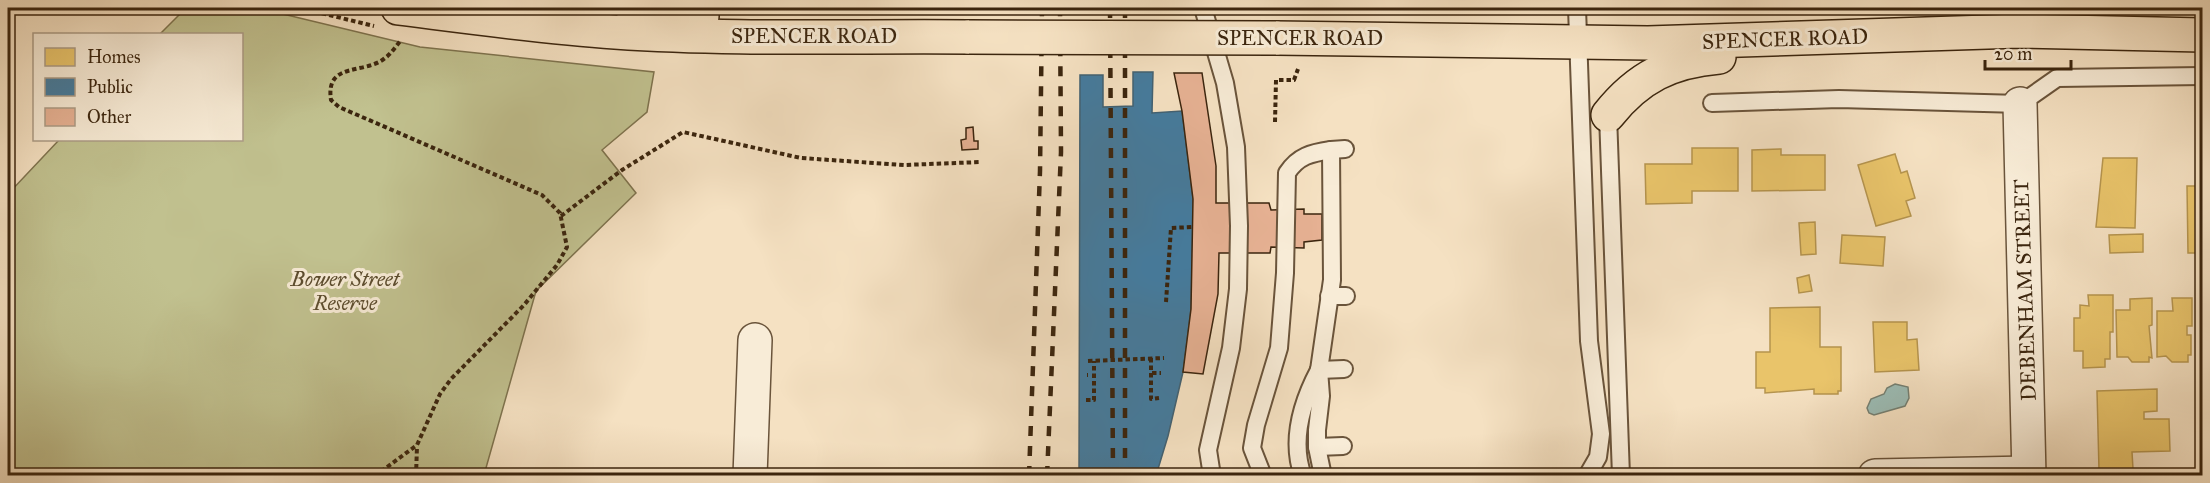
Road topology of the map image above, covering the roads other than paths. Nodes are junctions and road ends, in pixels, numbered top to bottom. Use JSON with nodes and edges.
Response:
{"nodes":[{"id":1,"x":633,"y":8,"type":"edge"},
{"id":2,"x":1203,"y":8,"type":"edge"},
{"id":3,"x":1577,"y":8,"type":"edge"},
{"id":4,"x":394,"y":23,"type":"edge"},
{"id":5,"x":1943,"y":35,"type":"junction"},
{"id":6,"x":2202,"y":35,"type":"edge"},
{"id":7,"x":754,"y":36,"type":"junction"},
{"id":8,"x":1579,"y":42,"type":"junction"},
{"id":9,"x":2202,"y":76,"type":"edge"},
{"id":10,"x":1712,"y":103,"type":"dead end"},
{"id":11,"x":2020,"y":104,"type":"junction"},
{"id":12,"x":1608,"y":115,"type":"joint"},
{"id":13,"x":755,"y":340,"type":"dead end"},
{"id":14,"x":1344,"y":369,"type":"dead end"},
{"id":15,"x":1319,"y":370,"type":"junction"},
{"id":16,"x":1343,"y":446,"type":"dead end"},
{"id":17,"x":1317,"y":447,"type":"junction"},
{"id":18,"x":2029,"y":474,"type":"edge"},
{"id":19,"x":750,"y":476,"type":"edge"},
{"id":20,"x":1212,"y":476,"type":"edge"},
{"id":21,"x":1263,"y":476,"type":"edge"},
{"id":22,"x":1303,"y":476,"type":"edge"},
{"id":23,"x":1323,"y":476,"type":"edge"},
{"id":24,"x":1587,"y":476,"type":"edge"},
{"id":25,"x":1621,"y":476,"type":"edge"},
{"id":26,"x":1875,"y":476,"type":"edge"}],
"edges":[{"from":1,"to":7,"type":"main road"},
{"from":2,"to":20,"type":"lane"},
{"from":3,"to":8,"type":"lane"},
{"from":4,"to":7,"type":"main road","name":"SPENCER ROAD"},
{"from":5,"to":6,"type":"main road","name":"SPENCER ROAD"},
{"from":5,"to":8,"type":"main road","name":"SPENCER ROAD"},
{"from":5,"to":12,"type":"main road"},
{"from":7,"to":8,"type":"main road","name":"SPENCER ROAD","bridge":true},
{"from":8,"to":24,"type":"lane"},
{"from":9,"to":11,"type":"lane"},
{"from":10,"to":11,"type":"lane"},
{"from":11,"to":18,"type":"street","name":"DEBENHAM STREET"},
{"from":12,"to":25,"type":"lane"},
{"from":13,"to":19,"type":"street"},
{"from":14,"to":15,"type":"lane"},
{"from":15,"to":17,"type":"lane"},
{"from":15,"to":21,"type":"lane"},
{"from":15,"to":22,"type":"lane"},
{"from":16,"to":17,"type":"lane"},
{"from":17,"to":23,"type":"lane"},
{"from":18,"to":26,"type":"street"}]}
